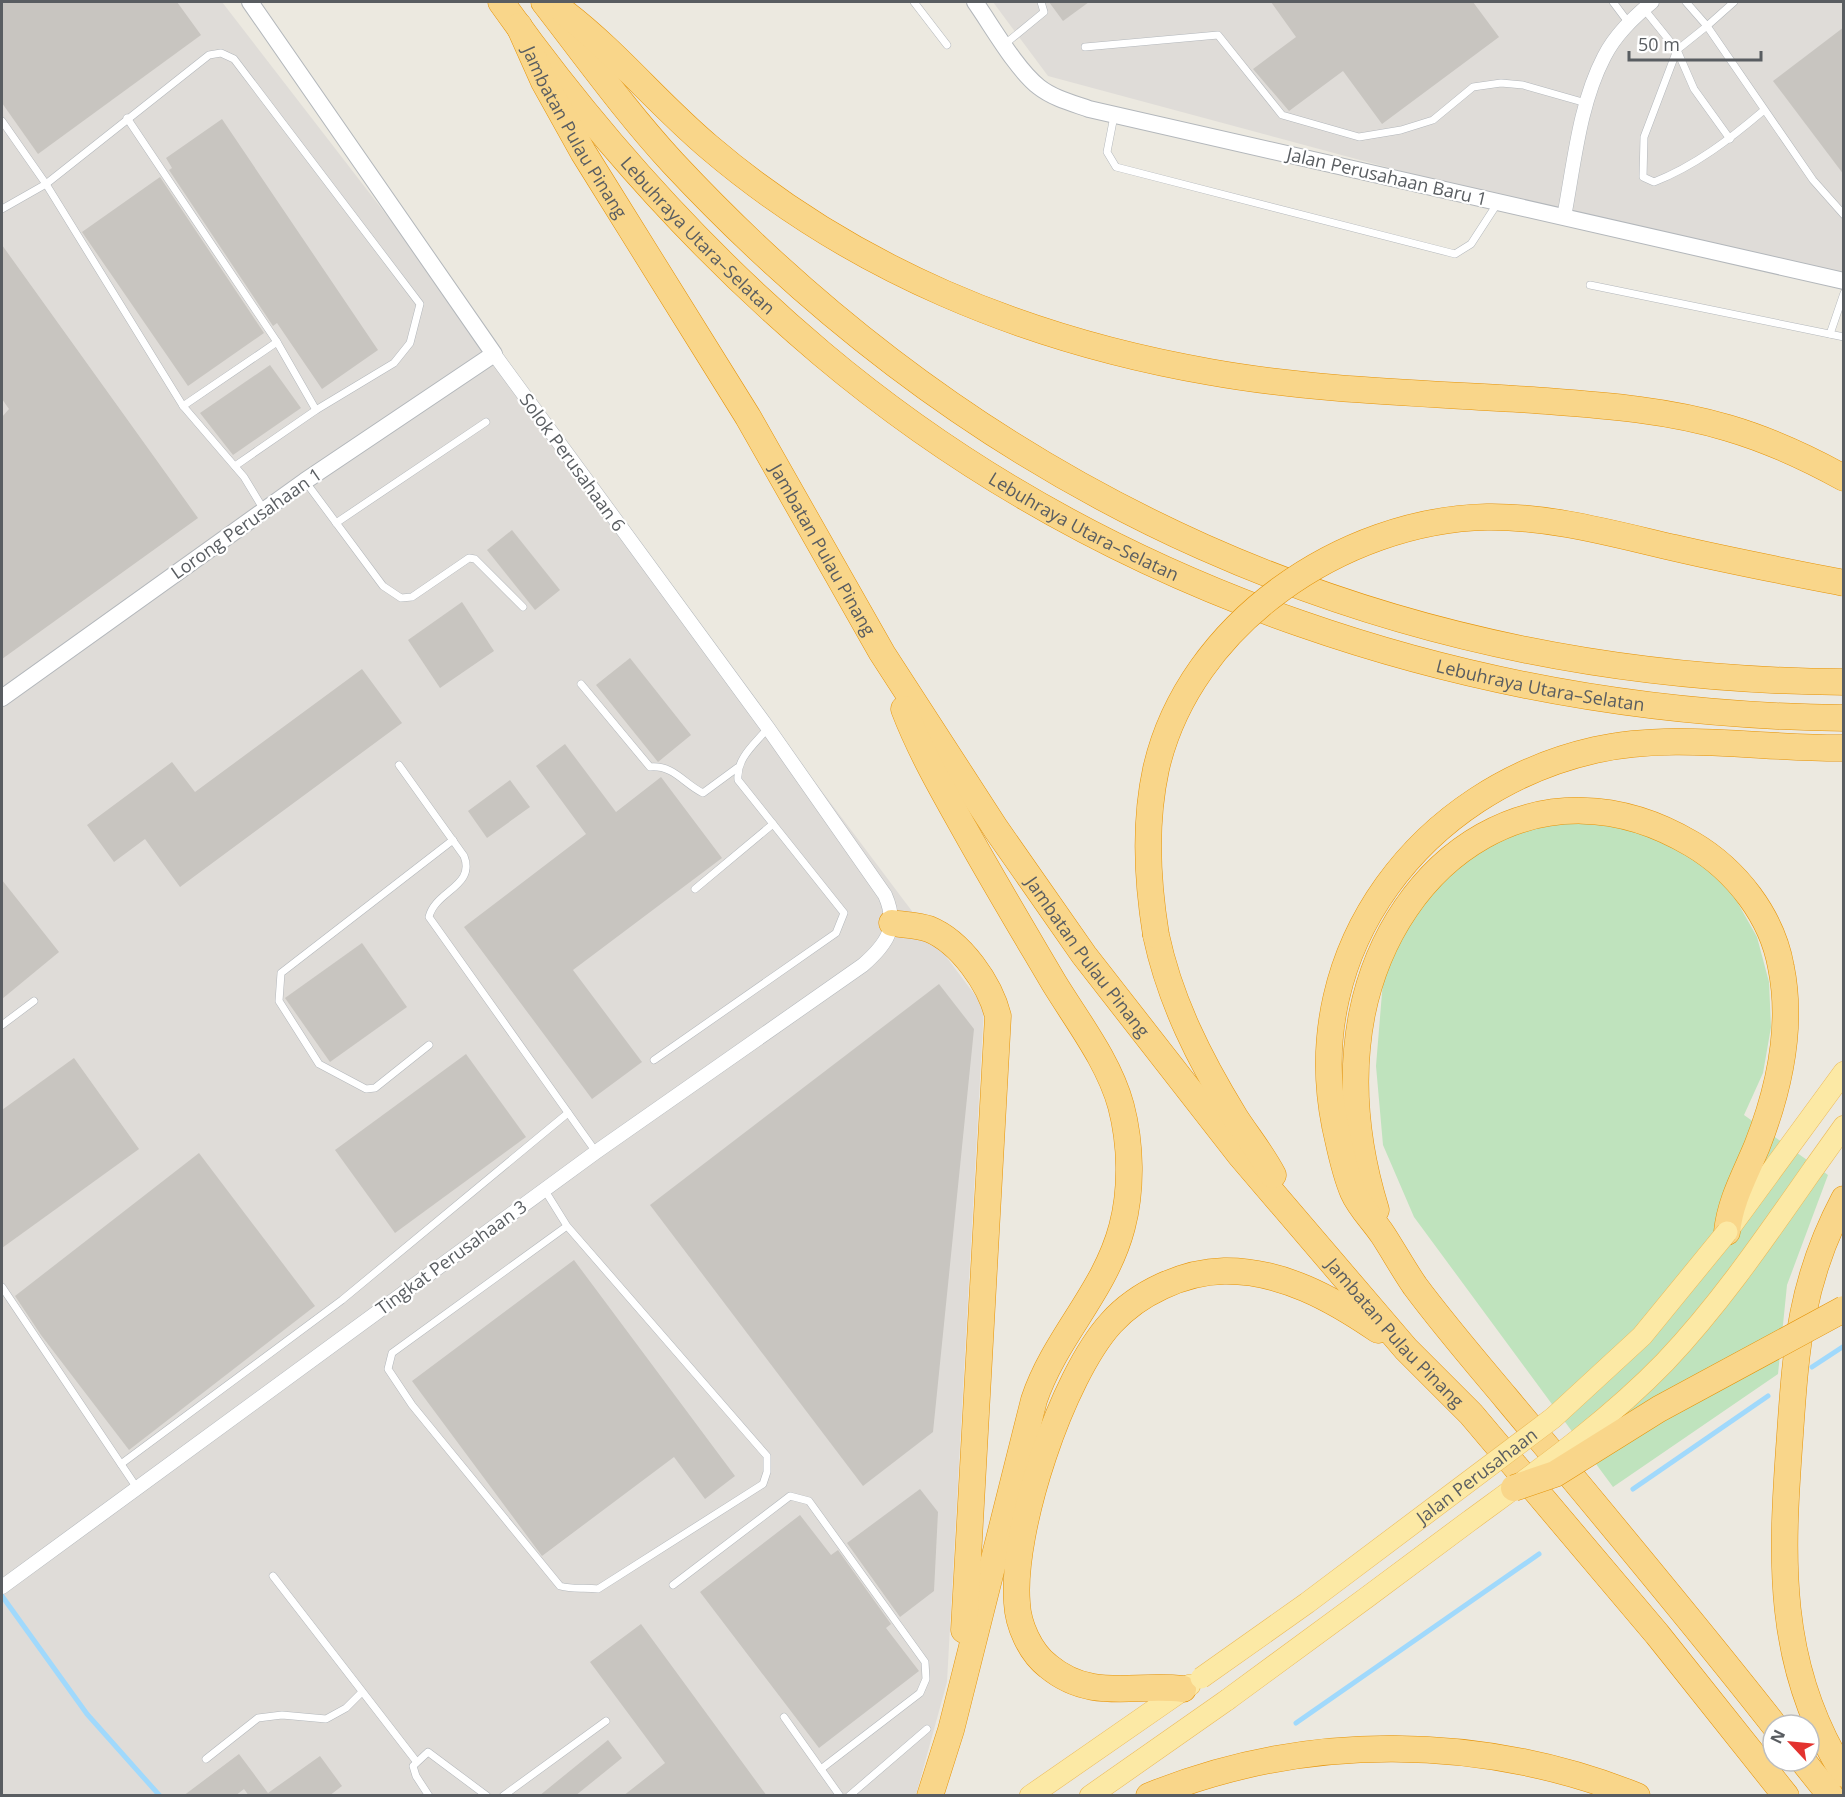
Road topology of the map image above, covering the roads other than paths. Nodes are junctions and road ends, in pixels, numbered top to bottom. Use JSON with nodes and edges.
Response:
{"nodes":[{"id":1,"x":250,"y":2,"type":"edge"},
{"id":2,"x":501,"y":2,"type":"edge"},
{"id":3,"x":544,"y":2,"type":"edge"},
{"id":4,"x":550,"y":2,"type":"edge"},
{"id":5,"x":914,"y":2,"type":"edge"},
{"id":6,"x":975,"y":2,"type":"edge"},
{"id":7,"x":1041,"y":2,"type":"edge"},
{"id":8,"x":1613,"y":2,"type":"edge"},
{"id":9,"x":1686,"y":2,"type":"edge"},
{"id":10,"x":1734,"y":2,"type":"edge"},
{"id":11,"x":1647,"y":5,"type":"edge"},
{"id":12,"x":1628,"y":22,"type":"junction"},
{"id":13,"x":519,"y":26,"type":"junction"},
{"id":14,"x":1707,"y":26,"type":"junction"},
{"id":15,"x":1005,"y":44,"type":"junction"},
{"id":16,"x":946,"y":45,"type":"dead end"},
{"id":17,"x":1085,"y":47,"type":"dead end"},
{"id":18,"x":1677,"y":50,"type":"junction"},
{"id":19,"x":1586,"y":103,"type":"junction"},
{"id":20,"x":1763,"y":111,"type":"junction"},
{"id":21,"x":1114,"y":116,"type":"junction"},
{"id":22,"x":127,"y":118,"type":"junction"},
{"id":23,"x":2,"y":121,"type":"edge"},
{"id":24,"x":1730,"y":139,"type":"junction"},
{"id":25,"x":46,"y":184,"type":"junction"},
{"id":26,"x":1498,"y":201,"type":"junction"},
{"id":27,"x":2,"y":209,"type":"edge"},
{"id":28,"x":1844,"y":215,"type":"edge"},
{"id":29,"x":1564,"y":217,"type":"junction"},
{"id":30,"x":1844,"y":281,"type":"edge"},
{"id":31,"x":1590,"y":285,"type":"dead end"},
{"id":32,"x":1844,"y":293,"type":"edge"},
{"id":33,"x":1830,"y":334,"type":"junction"},
{"id":34,"x":1844,"y":337,"type":"edge"},
{"id":35,"x":277,"y":342,"type":"junction"},
{"id":36,"x":494,"y":354,"type":"junction"},
{"id":37,"x":183,"y":406,"type":"junction"},
{"id":38,"x":316,"y":410,"type":"junction"},
{"id":39,"x":486,"y":422,"type":"dead end"},
{"id":40,"x":235,"y":466,"type":"junction"},
{"id":41,"x":1844,"y":478,"type":"edge"},
{"id":42,"x":305,"y":481,"type":"junction"},
{"id":43,"x":264,"y":510,"type":"junction"},
{"id":44,"x":336,"y":522,"type":"junction"},
{"id":45,"x":1844,"y":583,"type":"edge"},
{"id":46,"x":523,"y":607,"type":"dead end"},
{"id":47,"x":882,"y":653,"type":"junction"},
{"id":48,"x":1844,"y":682,"type":"edge"},
{"id":49,"x":581,"y":684,"type":"dead end"},
{"id":50,"x":2,"y":698,"type":"edge"},
{"id":51,"x":1844,"y":718,"type":"edge"},
{"id":52,"x":768,"y":728,"type":"junction"},
{"id":53,"x":1844,"y":748,"type":"edge"},
{"id":54,"x":399,"y":765,"type":"dead end"},
{"id":55,"x":737,"y":768,"type":"junction"},
{"id":56,"x":773,"y":824,"type":"junction"},
{"id":57,"x":453,"y":840,"type":"junction"},
{"id":58,"x":695,"y":889,"type":"dead end"},
{"id":59,"x":892,"y":923,"type":"junction"},
{"id":60,"x":34,"y":1001,"type":"dead end"},
{"id":61,"x":2,"y":1025,"type":"edge"},
{"id":62,"x":429,"y":1045,"type":"dead end"},
{"id":63,"x":654,"y":1060,"type":"dead end"},
{"id":64,"x":1844,"y":1072,"type":"edge"},
{"id":65,"x":568,"y":1113,"type":"junction"},
{"id":66,"x":1844,"y":1126,"type":"edge"},
{"id":67,"x":596,"y":1152,"type":"junction"},
{"id":68,"x":544,"y":1189,"type":"junction"},
{"id":69,"x":1844,"y":1199,"type":"edge"},
{"id":70,"x":1297,"y":1224,"type":"junction"},
{"id":71,"x":567,"y":1226,"type":"junction"},
{"id":72,"x":1727,"y":1232,"type":"junction"},
{"id":73,"x":1384,"y":1236,"type":"junction"},
{"id":74,"x":2,"y":1287,"type":"edge"},
{"id":75,"x":1844,"y":1309,"type":"edge"},
{"id":76,"x":1406,"y":1349,"type":"junction"},
{"id":77,"x":121,"y":1464,"type":"junction"},
{"id":78,"x":137,"y":1488,"type":"junction"},
{"id":79,"x":1514,"y":1488,"type":"junction"},
{"id":80,"x":273,"y":1576,"type":"dead end"},
{"id":81,"x":7,"y":1583,"type":"edge"},
{"id":82,"x":673,"y":1585,"type":"dead end"},
{"id":83,"x":966,"y":1669,"type":"junction"},
{"id":84,"x":1192,"y":1683,"type":"junction"},
{"id":85,"x":362,"y":1692,"type":"junction"},
{"id":86,"x":1764,"y":1713,"type":"edge"},
{"id":87,"x":784,"y":1717,"type":"dead end"},
{"id":88,"x":606,"y":1721,"type":"dead end"},
{"id":89,"x":927,"y":1729,"type":"dead end"},
{"id":90,"x":206,"y":1759,"type":"dead end"},
{"id":91,"x":416,"y":1761,"type":"junction"},
{"id":92,"x":821,"y":1769,"type":"junction"},
{"id":93,"x":1813,"y":1773,"type":"edge"},
{"id":94,"x":1844,"y":1774,"type":"edge"},
{"id":95,"x":429,"y":1796,"type":"edge"},
{"id":96,"x":487,"y":1796,"type":"edge"},
{"id":97,"x":504,"y":1796,"type":"edge"},
{"id":98,"x":840,"y":1796,"type":"edge"},
{"id":99,"x":849,"y":1796,"type":"edge"},
{"id":100,"x":930,"y":1796,"type":"edge"},
{"id":101,"x":1030,"y":1796,"type":"edge"},
{"id":102,"x":1090,"y":1796,"type":"edge"},
{"id":103,"x":1149,"y":1796,"type":"edge"},
{"id":104,"x":1637,"y":1796,"type":"edge"},
{"id":105,"x":1786,"y":1796,"type":"edge"},
{"id":106,"x":1831,"y":1796,"type":"edge"}],
"edges":[{"from":1,"to":36,"type":"street","name":"Solok Perusahaan 6"},
{"from":2,"to":13,"type":"highway","name":"Lebuhraya Utara–Selatan"},
{"from":3,"to":48,"type":"highway","name":"Lebuhraya Utara–Selatan"},
{"from":4,"to":41,"type":"highway"},
{"from":5,"to":16,"type":"lane"},
{"from":6,"to":15,"type":"street","name":"Jalan Perusahaan Baru 1"},
{"from":7,"to":15,"type":"lane"},
{"from":8,"to":12,"type":"lane"},
{"from":9,"to":14,"type":"lane"},
{"from":10,"to":14,"type":"lane"},
{"from":11,"to":12,"type":"street"},
{"from":11,"to":18,"type":"lane"},
{"from":12,"to":19,"type":"street"},
{"from":13,"to":47,"type":"highway","name":"Jambatan Pulau Pinang"},
{"from":13,"to":51,"type":"highway","name":"Lebuhraya Utara–Selatan"},
{"from":14,"to":18,"type":"lane"},
{"from":14,"to":20,"type":"lane"},
{"from":15,"to":21,"type":"street","name":"Jalan Perusahaan Baru 1"},
{"from":17,"to":19,"type":"lane"},
{"from":18,"to":24,"type":"lane"},
{"from":18,"to":24,"type":"lane"},
{"from":19,"to":29,"type":"street"},
{"from":20,"to":24,"type":"lane"},
{"from":20,"to":28,"type":"lane"},
{"from":21,"to":26,"type":"street","name":"Jalan Perusahaan Baru 1"},
{"from":21,"to":26,"type":"lane"},
{"from":22,"to":25,"type":"lane"},
{"from":22,"to":35,"type":"lane"},
{"from":22,"to":38,"type":"lane"},
{"from":23,"to":25,"type":"lane"},
{"from":25,"to":27,"type":"lane"},
{"from":25,"to":37,"type":"lane"},
{"from":26,"to":29,"type":"street","name":"Jalan Perusahaan Baru 1"},
{"from":29,"to":30,"type":"street","name":"Jalan Perusahaan Baru 1"},
{"from":31,"to":33,"type":"lane"},
{"from":32,"to":33,"type":"lane"},
{"from":33,"to":34,"type":"lane"},
{"from":35,"to":37,"type":"lane"},
{"from":35,"to":38,"type":"lane"},
{"from":36,"to":42,"type":"street","name":"Lorong Perusahaan 1"},
{"from":36,"to":52,"type":"street","name":"Solok Perusahaan 6"},
{"from":37,"to":40,"type":"lane"},
{"from":38,"to":40,"type":"lane"},
{"from":39,"to":44,"type":"lane"},
{"from":40,"to":43,"type":"lane"},
{"from":42,"to":43,"type":"street","name":"Lorong Perusahaan 1"},
{"from":42,"to":44,"type":"lane"},
{"from":43,"to":50,"type":"street","name":"Lorong Perusahaan 1"},
{"from":44,"to":46,"type":"lane"},
{"from":45,"to":70,"type":"highway","bridge":true},
{"from":47,"to":70,"type":"highway","name":"Jambatan Pulau Pinang"},
{"from":47,"to":83,"type":"highway"},
{"from":49,"to":55,"type":"lane"},
{"from":52,"to":55,"type":"lane"},
{"from":52,"to":59,"type":"street","name":"Solok Perusahaan 6"},
{"from":53,"to":73,"type":"highway"},
{"from":54,"to":57,"type":"lane"},
{"from":55,"to":56,"type":"lane"},
{"from":56,"to":58,"type":"lane"},
{"from":56,"to":63,"type":"lane"},
{"from":57,"to":62,"type":"lane"},
{"from":57,"to":65,"type":"lane"},
{"from":59,"to":67,"type":"street","name":"Tingkat Perusahaan 3"},
{"from":59,"to":83,"type":"highway"},
{"from":60,"to":61,"type":"lane"},
{"from":64,"to":72,"type":"main road","name":"Jalan Perusahaan"},
{"from":65,"to":67,"type":"lane"},
{"from":65,"to":77,"type":"lane"},
{"from":66,"to":79,"type":"main road","name":"Jalan Perusahaan","bridge":true},
{"from":67,"to":68,"type":"street","name":"Tingkat Perusahaan 3"},
{"from":68,"to":71,"type":"lane"},
{"from":68,"to":78,"type":"street","name":"Tingkat Perusahaan 3"},
{"from":69,"to":94,"type":"highway"},
{"from":70,"to":76,"type":"highway","name":"Jambatan Pulau Pinang"},
{"from":71,"to":71,"type":"lane"},
{"from":72,"to":73,"type":"highway"},
{"from":72,"to":84,"type":"main road","name":"Jalan Perusahaan","bridge":true},
{"from":73,"to":86,"type":"highway","name":"Jambatan Pulau Pinang"},
{"from":74,"to":77,"type":"lane"},
{"from":75,"to":79,"type":"highway","bridge":true},
{"from":76,"to":84,"type":"highway"},
{"from":76,"to":105,"type":"highway","name":"Jambatan Pulau Pinang"},
{"from":77,"to":78,"type":"lane"},
{"from":78,"to":81,"type":"street","name":"Tingkat Perusahaan 3"},
{"from":79,"to":102,"type":"main road","name":"Jalan Perusahaan","bridge":true},
{"from":80,"to":85,"type":"lane"},
{"from":82,"to":92,"type":"lane"},
{"from":83,"to":100,"type":"highway"},
{"from":84,"to":101,"type":"main road","name":"Jalan Perusahaan"},
{"from":85,"to":90,"type":"lane"},
{"from":85,"to":91,"type":"lane"},
{"from":87,"to":92,"type":"lane"},
{"from":88,"to":97,"type":"lane"},
{"from":89,"to":99,"type":"lane"},
{"from":91,"to":95,"type":"lane"},
{"from":91,"to":96,"type":"lane"},
{"from":92,"to":98,"type":"lane"},
{"from":93,"to":106,"type":"highway"},
{"from":103,"to":104,"type":"highway"}]}
